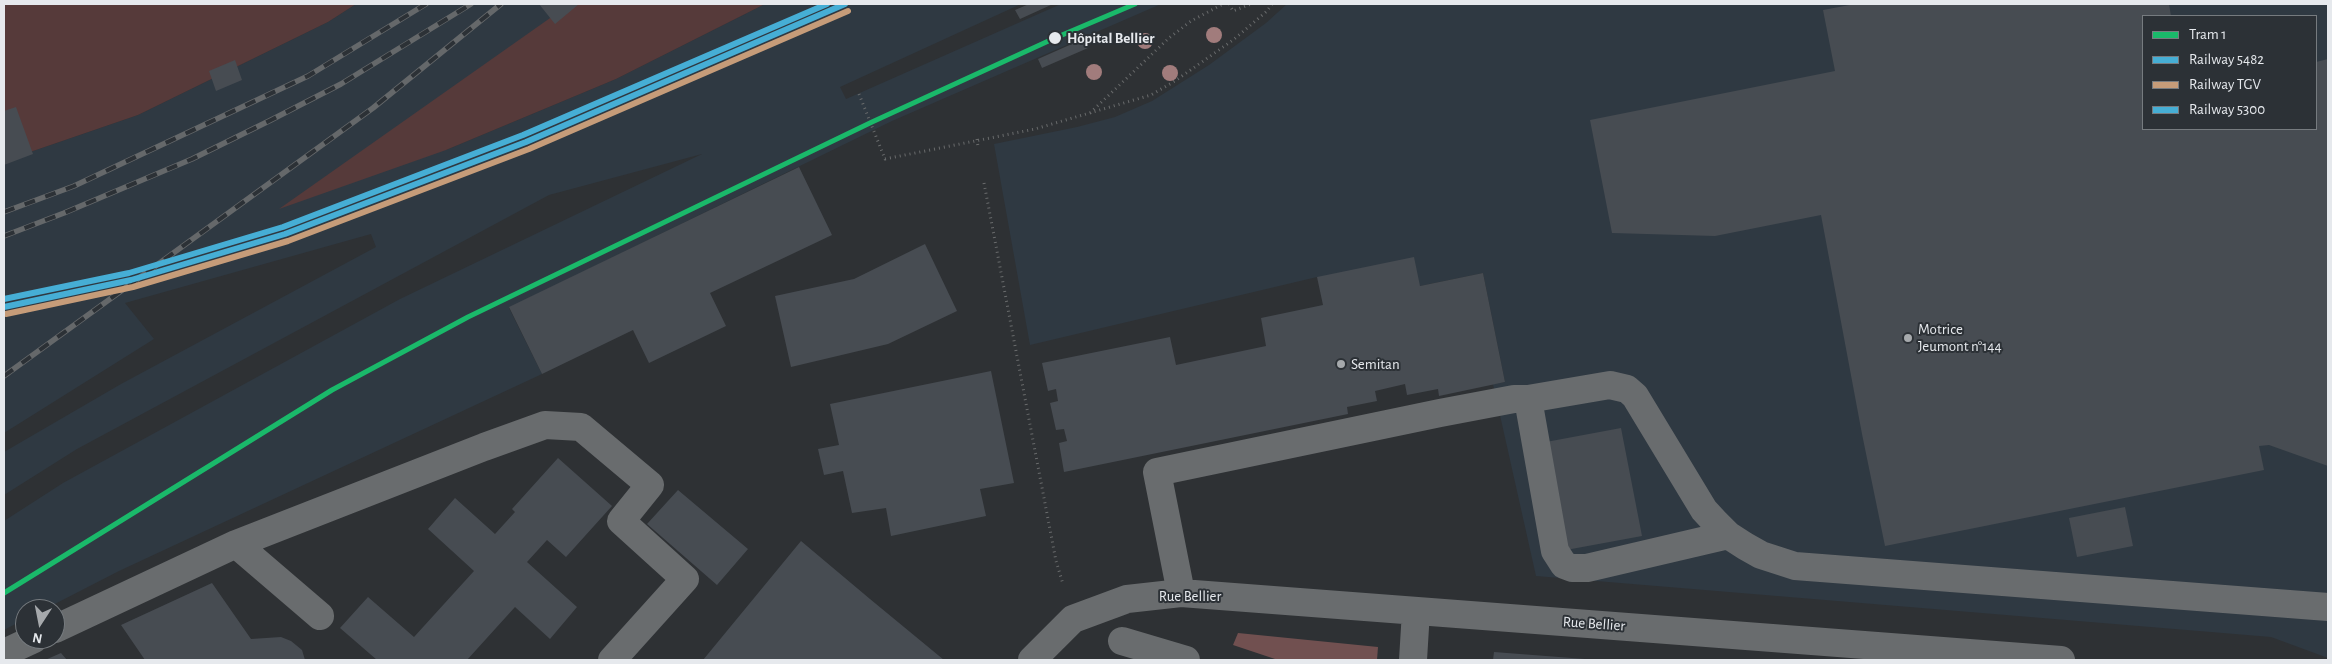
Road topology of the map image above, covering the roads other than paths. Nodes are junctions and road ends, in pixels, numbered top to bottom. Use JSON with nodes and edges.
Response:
{"nodes":[{"id":1,"x":1528,"y":399,"type":"junction"},
{"id":2,"x":1728,"y":535,"type":"junction"},
{"id":3,"x":236,"y":544,"type":"junction"},
{"id":4,"x":1181,"y":593,"type":"junction"},
{"id":5,"x":2328,"y":608,"type":"edge"},
{"id":6,"x":1416,"y":611,"type":"junction"},
{"id":7,"x":320,"y":616,"type":"dead end"},
{"id":8,"x":65,"y":624,"type":"edge"},
{"id":9,"x":1122,"y":641,"type":"dead end"},
{"id":10,"x":612,"y":660,"type":"edge"},
{"id":11,"x":1032,"y":660,"type":"edge"},
{"id":12,"x":1186,"y":660,"type":"edge"},
{"id":13,"x":1413,"y":660,"type":"edge"},
{"id":14,"x":2062,"y":660,"type":"edge"}],
"edges":[{"from":1,"to":2,"type":"street"},
{"from":1,"to":2,"type":"street"},
{"from":1,"to":4,"type":"street"},
{"from":2,"to":5,"type":"street"},
{"from":3,"to":7,"type":"street"},
{"from":3,"to":8,"type":"street"},
{"from":3,"to":10,"type":"street"},
{"from":4,"to":6,"type":"street","name":"Rue Bellier"},
{"from":4,"to":11,"type":"street","name":"Rue Bellier"},
{"from":6,"to":13,"type":"street"},
{"from":6,"to":14,"type":"street","name":"Rue Bellier"},
{"from":9,"to":12,"type":"street"}]}
